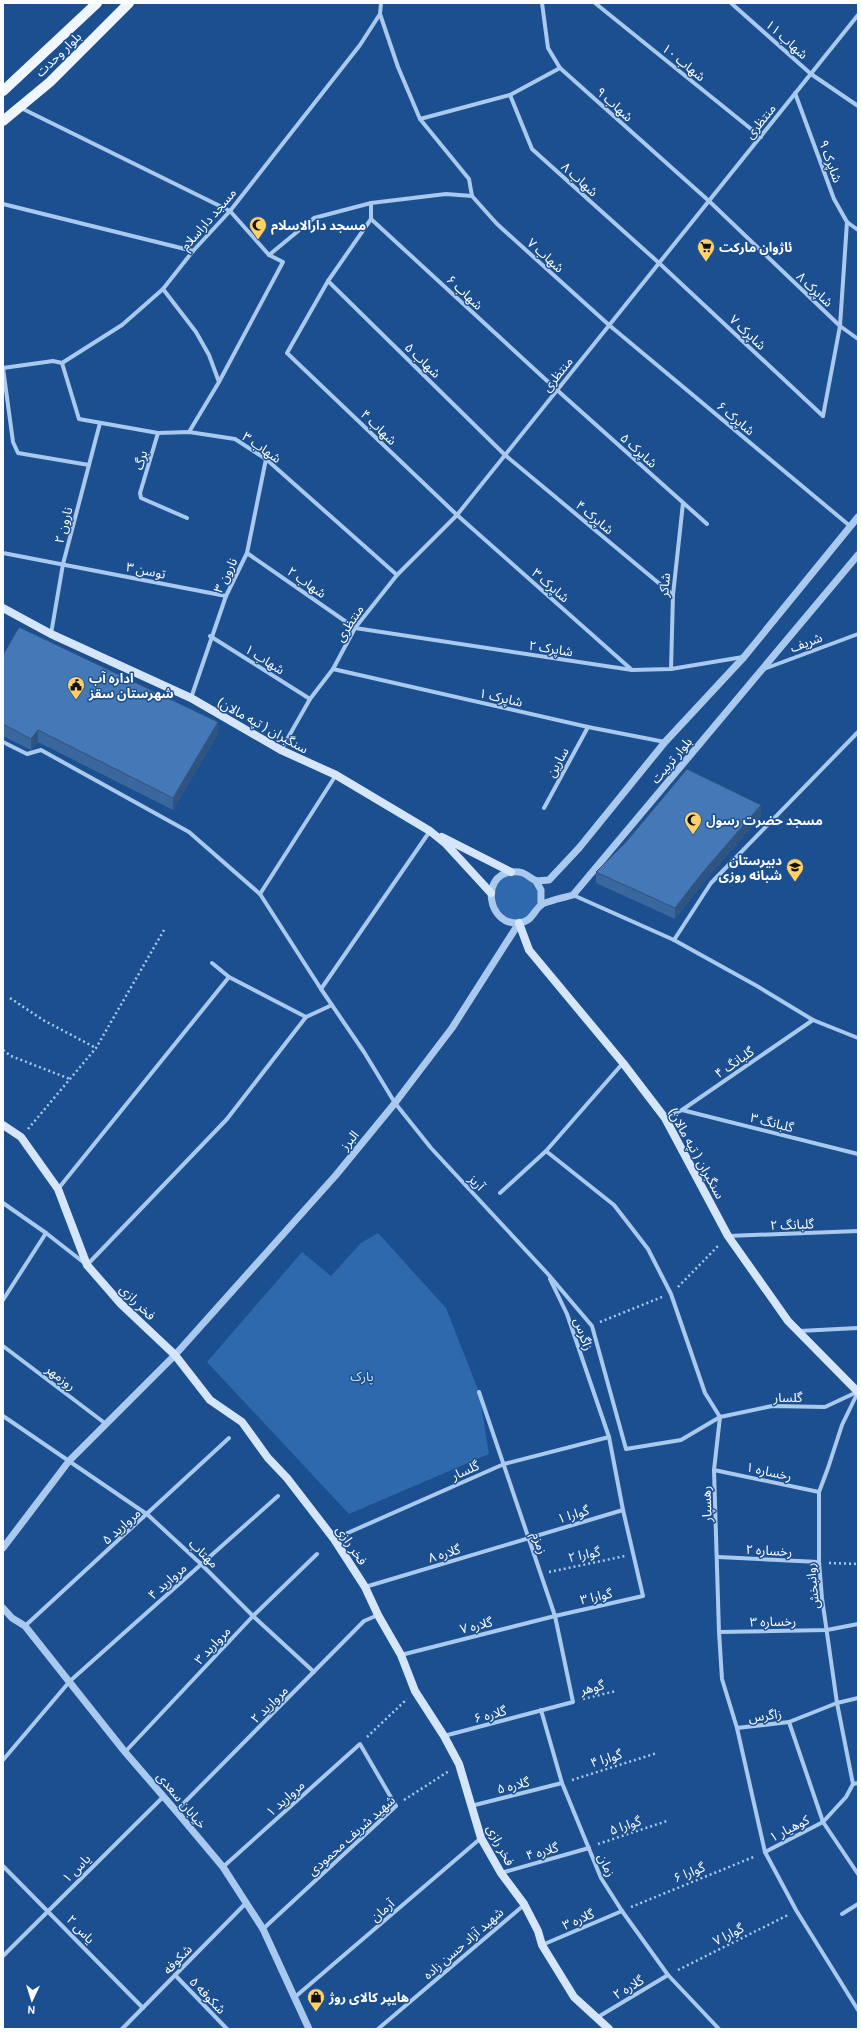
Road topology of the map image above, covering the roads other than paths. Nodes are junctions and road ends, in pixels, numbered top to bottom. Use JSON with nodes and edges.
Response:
{"nodes":[{"id":1,"x":97,"y":3,"type":"edge"},
{"id":2,"x":129,"y":3,"type":"edge"},
{"id":3,"x":381,"y":3,"type":"edge"},
{"id":4,"x":542,"y":3,"type":"edge"},
{"id":5,"x":595,"y":3,"type":"edge"},
{"id":6,"x":731,"y":3,"type":"edge"},
{"id":7,"x":380,"y":14,"type":"junction"},
{"id":8,"x":858,"y":15,"type":"edge"},
{"id":9,"x":560,"y":68,"type":"junction"},
{"id":10,"x":811,"y":74,"type":"junction"},
{"id":11,"x":3,"y":91,"type":"edge"},
{"id":12,"x":796,"y":93,"type":"junction"},
{"id":13,"x":510,"y":95,"type":"junction"},
{"id":14,"x":858,"y":106,"type":"edge"},
{"id":15,"x":20,"y":107,"type":"junction"},
{"id":16,"x":420,"y":119,"type":"junction"},
{"id":17,"x":3,"y":121,"type":"edge"},
{"id":18,"x":760,"y":137,"type":"junction"},
{"id":19,"x":472,"y":196,"type":"junction"},
{"id":20,"x":709,"y":201,"type":"junction"},
{"id":21,"x":371,"y":203,"type":"junction"},
{"id":22,"x":3,"y":204,"type":"edge"},
{"id":23,"x":230,"y":211,"type":"junction"},
{"id":24,"x":371,"y":219,"type":"junction"},
{"id":25,"x":846,"y":222,"type":"junction"},
{"id":26,"x":858,"y":230,"type":"edge"},
{"id":27,"x":194,"y":251,"type":"junction"},
{"id":28,"x":269,"y":255,"type":"junction"},
{"id":29,"x":659,"y":263,"type":"junction"},
{"id":30,"x":328,"y":281,"type":"junction"},
{"id":31,"x":163,"y":289,"type":"junction"},
{"id":32,"x":609,"y":325,"type":"junction"},
{"id":33,"x":840,"y":326,"type":"junction"},
{"id":34,"x":858,"y":339,"type":"edge"},
{"id":35,"x":62,"y":363,"type":"junction"},
{"id":36,"x":3,"y":368,"type":"edge"},
{"id":37,"x":219,"y":382,"type":"junction"},
{"id":38,"x":557,"y":390,"type":"junction"},
{"id":39,"x":100,"y":423,"type":"junction"},
{"id":40,"x":189,"y":432,"type":"junction"},
{"id":41,"x":158,"y":433,"type":"junction"},
{"id":42,"x":505,"y":455,"type":"junction"},
{"id":43,"x":266,"y":459,"type":"junction"},
{"id":44,"x":89,"y":465,"type":"junction"},
{"id":45,"x":683,"y":503,"type":"junction"},
{"id":46,"x":457,"y":515,"type":"junction"},
{"id":47,"x":858,"y":517,"type":"edge"},
{"id":48,"x":187,"y":518,"type":"dead end"},
{"id":49,"x":708,"y":524,"type":"dead end"},
{"id":50,"x":850,"y":526,"type":"junction"},
{"id":51,"x":3,"y":553,"type":"edge"},
{"id":52,"x":247,"y":553,"type":"junction"},
{"id":53,"x":858,"y":555,"type":"edge"},
{"id":54,"x":63,"y":564,"type":"junction"},
{"id":55,"x":397,"y":575,"type":"junction"},
{"id":56,"x":673,"y":595,"type":"junction"},
{"id":57,"x":226,"y":596,"type":"junction"},
{"id":58,"x":3,"y":608,"type":"edge"},
{"id":59,"x":355,"y":628,"type":"junction"},
{"id":60,"x":51,"y":634,"type":"junction"},
{"id":61,"x":858,"y":634,"type":"edge"},
{"id":62,"x":210,"y":636,"type":"junction"},
{"id":63,"x":744,"y":657,"type":"junction"},
{"id":64,"x":333,"y":669,"type":"junction"},
{"id":65,"x":671,"y":669,"type":"junction"},
{"id":66,"x":632,"y":670,"type":"junction"},
{"id":67,"x":762,"y":670,"type":"junction"},
{"id":68,"x":191,"y":698,"type":"junction"},
{"id":69,"x":310,"y":699,"type":"junction"},
{"id":70,"x":588,"y":727,"type":"junction"},
{"id":71,"x":858,"y":732,"type":"edge"},
{"id":72,"x":3,"y":742,"type":"edge"},
{"id":73,"x":665,"y":742,"type":"junction"},
{"id":74,"x":281,"y":750,"type":"junction"},
{"id":75,"x":336,"y":775,"type":"junction"},
{"id":76,"x":544,"y":808,"type":"dead end"},
{"id":77,"x":430,"y":831,"type":"junction"},
{"id":78,"x":511,"y":872,"type":"junction"},
{"id":79,"x":536,"y":880,"type":"junction"},
{"id":80,"x":491,"y":893,"type":"junction"},
{"id":81,"x":260,"y":894,"type":"junction"},
{"id":82,"x":573,"y":895,"type":"junction"},
{"id":83,"x":541,"y":905,"type":"junction"},
{"id":84,"x":519,"y":923,"type":"junction"},
{"id":85,"x":674,"y":940,"type":"junction"},
{"id":86,"x":212,"y":963,"type":"dead end"},
{"id":87,"x":229,"y":977,"type":"junction"},
{"id":88,"x":320,"y":989,"type":"junction"},
{"id":89,"x":332,"y":1004,"type":"junction"},
{"id":90,"x":306,"y":1017,"type":"junction"},
{"id":91,"x":813,"y":1020,"type":"junction"},
{"id":92,"x":858,"y":1038,"type":"edge"},
{"id":93,"x":623,"y":1062,"type":"junction"},
{"id":94,"x":395,"y":1103,"type":"junction"},
{"id":95,"x":682,"y":1110,"type":"junction"},
{"id":96,"x":665,"y":1118,"type":"junction"},
{"id":97,"x":3,"y":1125,"type":"edge"},
{"id":98,"x":546,"y":1151,"type":"junction"},
{"id":99,"x":858,"y":1154,"type":"edge"},
{"id":100,"x":58,"y":1189,"type":"junction"},
{"id":101,"x":500,"y":1193,"type":"dead end"},
{"id":102,"x":3,"y":1203,"type":"edge"},
{"id":103,"x":858,"y":1231,"type":"edge"},
{"id":104,"x":46,"y":1233,"type":"junction"},
{"id":105,"x":728,"y":1236,"type":"junction"},
{"id":106,"x":87,"y":1265,"type":"junction"},
{"id":107,"x":548,"y":1273,"type":"junction"},
{"id":108,"x":3,"y":1300,"type":"edge"},
{"id":109,"x":858,"y":1328,"type":"edge"},
{"id":110,"x":797,"y":1332,"type":"junction"},
{"id":111,"x":3,"y":1346,"type":"edge"},
{"id":112,"x":174,"y":1355,"type":"junction"},
{"id":113,"x":479,"y":1392,"type":"dead end"},
{"id":114,"x":858,"y":1392,"type":"edge"},
{"id":115,"x":3,"y":1416,"type":"edge"},
{"id":116,"x":720,"y":1417,"type":"junction"},
{"id":117,"x":106,"y":1424,"type":"junction"},
{"id":118,"x":609,"y":1437,"type":"junction"},
{"id":119,"x":229,"y":1438,"type":"dead end"},
{"id":120,"x":626,"y":1449,"type":"joint"},
{"id":121,"x":69,"y":1461,"type":"junction"},
{"id":122,"x":504,"y":1464,"type":"junction"},
{"id":123,"x":714,"y":1470,"type":"junction"},
{"id":124,"x":819,"y":1492,"type":"junction"},
{"id":125,"x":278,"y":1496,"type":"dead end"},
{"id":126,"x":623,"y":1510,"type":"junction"},
{"id":127,"x":148,"y":1515,"type":"junction"},
{"id":128,"x":528,"y":1538,"type":"junction"},
{"id":129,"x":334,"y":1539,"type":"junction"},
{"id":130,"x":3,"y":1548,"type":"edge"},
{"id":131,"x":318,"y":1554,"type":"dead end"},
{"id":132,"x":718,"y":1557,"type":"junction"},
{"id":133,"x":819,"y":1562,"type":"junction"},
{"id":134,"x":201,"y":1564,"type":"junction"},
{"id":135,"x":365,"y":1587,"type":"junction"},
{"id":136,"x":717,"y":1592,"type":"joint"},
{"id":137,"x":643,"y":1596,"type":"joint"},
{"id":138,"x":3,"y":1608,"type":"edge"},
{"id":139,"x":378,"y":1615,"type":"junction"},
{"id":140,"x":253,"y":1616,"type":"junction"},
{"id":141,"x":555,"y":1616,"type":"junction"},
{"id":142,"x":858,"y":1624,"type":"edge"},
{"id":143,"x":25,"y":1626,"type":"junction"},
{"id":144,"x":827,"y":1630,"type":"junction"},
{"id":145,"x":719,"y":1632,"type":"junction"},
{"id":146,"x":402,"y":1655,"type":"junction"},
{"id":147,"x":314,"y":1672,"type":"junction"},
{"id":148,"x":70,"y":1681,"type":"junction"},
{"id":149,"x":858,"y":1698,"type":"edge"},
{"id":150,"x":837,"y":1703,"type":"junction"},
{"id":151,"x":541,"y":1710,"type":"junction"},
{"id":152,"x":790,"y":1722,"type":"junction"},
{"id":153,"x":737,"y":1728,"type":"junction"},
{"id":154,"x":444,"y":1736,"type":"junction"},
{"id":155,"x":360,"y":1744,"type":"joint"},
{"id":156,"x":125,"y":1752,"type":"junction"},
{"id":157,"x":3,"y":1760,"type":"edge"},
{"id":158,"x":562,"y":1783,"type":"junction"},
{"id":159,"x":856,"y":1783,"type":"edge"},
{"id":160,"x":164,"y":1796,"type":"junction"},
{"id":161,"x":470,"y":1806,"type":"junction"},
{"id":162,"x":176,"y":1810,"type":"junction"},
{"id":163,"x":823,"y":1822,"type":"junction"},
{"id":164,"x":481,"y":1838,"type":"junction"},
{"id":165,"x":588,"y":1848,"type":"junction"},
{"id":166,"x":765,"y":1852,"type":"junction"},
{"id":167,"x":3,"y":1866,"type":"edge"},
{"id":168,"x":223,"y":1868,"type":"junction"},
{"id":169,"x":501,"y":1873,"type":"junction"},
{"id":170,"x":858,"y":1874,"type":"edge"},
{"id":171,"x":247,"y":1902,"type":"junction"},
{"id":172,"x":524,"y":1904,"type":"junction"},
{"id":173,"x":858,"y":1904,"type":"edge"},
{"id":174,"x":48,"y":1910,"type":"junction"},
{"id":175,"x":622,"y":1911,"type":"junction"},
{"id":176,"x":842,"y":1914,"type":"dead end"},
{"id":177,"x":263,"y":1929,"type":"junction"},
{"id":178,"x":542,"y":1945,"type":"junction"},
{"id":179,"x":3,"y":1956,"type":"edge"},
{"id":180,"x":175,"y":1975,"type":"junction"},
{"id":181,"x":668,"y":1975,"type":"junction"},
{"id":182,"x":295,"y":1997,"type":"junction"},
{"id":183,"x":144,"y":2008,"type":"junction"},
{"id":184,"x":858,"y":2010,"type":"edge"},
{"id":185,"x":598,"y":2017,"type":"junction"},
{"id":186,"x":122,"y":2029,"type":"edge"},
{"id":187,"x":227,"y":2029,"type":"edge"},
{"id":188,"x":309,"y":2029,"type":"edge"},
{"id":189,"x":378,"y":2029,"type":"edge"},
{"id":190,"x":609,"y":2029,"type":"edge"},
{"id":191,"x":719,"y":2029,"type":"edge"}],
"edges":[{"from":1,"to":11,"type":"main road","name":"بلوار وحدت"},
{"from":2,"to":15,"type":"main road","name":"بلوار وحدت"},
{"from":3,"to":7,"type":"street"},
{"from":4,"to":9,"type":"street","name":"شهاب ۹"},
{"from":5,"to":18,"type":"street","name":"شهاب ۱۰"},
{"from":6,"to":10,"type":"street","name":"شهاب ۱۱"},
{"from":7,"to":16,"type":"street"},
{"from":7,"to":23,"type":"street","name":"مسجد داراسلام"},
{"from":8,"to":10,"type":"street","name":"منتظری"},
{"from":9,"to":13,"type":"street"},
{"from":9,"to":20,"type":"street","name":"شهاب ۹"},
{"from":10,"to":12,"type":"street","name":"منتظری"},
{"from":10,"to":14,"type":"street","name":"شهاب ۱۱"},
{"from":12,"to":18,"type":"street","name":"منتظری"},
{"from":12,"to":25,"type":"street","name":"شاپرک ۹"},
{"from":13,"to":16,"type":"street"},
{"from":13,"to":29,"type":"street","name":"شهاب ۸"},
{"from":15,"to":17,"type":"main road","name":"بلوار وحدت"},
{"from":15,"to":23,"type":"street"},
{"from":16,"to":19,"type":"street"},
{"from":18,"to":20,"type":"street","name":"منتظری"},
{"from":19,"to":21,"type":"street"},
{"from":19,"to":32,"type":"street","name":"شهاب ۷"},
{"from":20,"to":29,"type":"street","name":"منتظری"},
{"from":20,"to":33,"type":"street","name":"شاپرک ۸"},
{"from":21,"to":24,"type":"street"},
{"from":21,"to":28,"type":"street"},
{"from":22,"to":27,"type":"street"},
{"from":23,"to":27,"type":"street","name":"مسجد داراسلام"},
{"from":23,"to":28,"type":"street"},
{"from":24,"to":30,"type":"street"},
{"from":24,"to":38,"type":"street","name":"شهاب ۶"},
{"from":25,"to":26,"type":"street","name":"شاپرک ۹"},
{"from":25,"to":33,"type":"street"},
{"from":27,"to":31,"type":"street","name":"مسجد داراسلام"},
{"from":28,"to":37,"type":"street"},
{"from":29,"to":32,"type":"street","name":"منتظری"},
{"from":29,"to":33,"type":"street","name":"شاپرک ۷"},
{"from":30,"to":42,"type":"street","name":"شهاب ۵"},
{"from":30,"to":46,"type":"street","name":"شهاب ۴"},
{"from":31,"to":35,"type":"street","name":"مسجد داراسلام"},
{"from":31,"to":37,"type":"street"},
{"from":32,"to":38,"type":"street","name":"منتظری"},
{"from":32,"to":50,"type":"street","name":"شاپرک ۶"},
{"from":33,"to":34,"type":"street","name":"شاپرک ۸"},
{"from":35,"to":36,"type":"street"},
{"from":35,"to":39,"type":"street","name":"شهاب ۳"},
{"from":36,"to":44,"type":"street"},
{"from":37,"to":40,"type":"street"},
{"from":38,"to":42,"type":"street","name":"منتظری"},
{"from":38,"to":45,"type":"street","name":"شاپرک ۵"},
{"from":39,"to":41,"type":"street","name":"شهاب ۳"},
{"from":39,"to":44,"type":"street","name":"نارون ۲"},
{"from":40,"to":41,"type":"street","name":"شهاب ۳"},
{"from":40,"to":43,"type":"street","name":"شهاب ۳"},
{"from":41,"to":48,"type":"street","name":"برگ"},
{"from":42,"to":46,"type":"street","name":"منتظری"},
{"from":42,"to":56,"type":"street","name":"شاپرک ۴"},
{"from":43,"to":52,"type":"street","name":"نارون ۳"},
{"from":43,"to":55,"type":"street","name":"شهاب ۳"},
{"from":44,"to":54,"type":"street","name":"نارون ۲"},
{"from":45,"to":49,"type":"street","name":"شاپرک ۵"},
{"from":45,"to":56,"type":"street","name":"شاکر"},
{"from":46,"to":55,"type":"street","name":"منتظری"},
{"from":46,"to":66,"type":"street","name":"شاپرک ۳"},
{"from":47,"to":50,"type":"street","name":"بلوار تربیت"},
{"from":50,"to":63,"type":"street","name":"بلوار تربیت"},
{"from":51,"to":54,"type":"street","name":"توسن ۳"},
{"from":52,"to":57,"type":"street","name":"نارون ۳"},
{"from":52,"to":59,"type":"street","name":"شهاب ۲"},
{"from":53,"to":67,"type":"street","name":"بلوار تربیت"},
{"from":54,"to":57,"type":"street","name":"توسن ۳"},
{"from":54,"to":60,"type":"street","name":"نارون ۲"},
{"from":55,"to":59,"type":"street","name":"منتظری"},
{"from":56,"to":65,"type":"street","name":"شاکر"},
{"from":57,"to":62,"type":"street","name":"نارون ۳"},
{"from":58,"to":60,"type":"main road","name":"سنگبران ( تپه مالان)"},
{"from":59,"to":64,"type":"street","name":"منتظری"},
{"from":59,"to":66,"type":"street","name":"شاپرک ۲"},
{"from":60,"to":68,"type":"main road","name":"سنگبران ( تپه مالان)"},
{"from":61,"to":67,"type":"street","name":"شریف"},
{"from":62,"to":68,"type":"street","name":"نارون ۳"},
{"from":62,"to":69,"type":"street","name":"شهاب ۱"},
{"from":63,"to":65,"type":"street","name":"شاپرک ۲"},
{"from":63,"to":73,"type":"street","name":"بلوار تربیت"},
{"from":64,"to":69,"type":"street","name":"منتظری"},
{"from":64,"to":70,"type":"street","name":"شاپرک ۱"},
{"from":65,"to":66,"type":"street","name":"شاپرک ۲"},
{"from":67,"to":82,"type":"street","name":"بلوار تربیت"},
{"from":68,"to":74,"type":"main road","name":"سنگبران ( تپه مالان)"},
{"from":69,"to":74,"type":"street","name":"منتظری"},
{"from":70,"to":73,"type":"street","name":"شاپرک ۱"},
{"from":70,"to":76,"type":"street","name":"سارین"},
{"from":71,"to":85,"type":"street"},
{"from":72,"to":81,"type":"street","name":"آریز"},
{"from":73,"to":79,"type":"street","name":"بلوار تربیت"},
{"from":74,"to":75,"type":"main road","name":"سنگبران ( تپه مالان)"},
{"from":75,"to":77,"type":"main road","name":"سنگبران ( تپه مالان)"},
{"from":75,"to":81,"type":"street"},
{"from":77,"to":78,"type":"main road"},
{"from":77,"to":80,"type":"main road","name":"سنگبران ( تپه مالان)"},
{"from":77,"to":88,"type":"street"},
{"from":78,"to":79,"type":"street"},
{"from":78,"to":80,"type":"street"},
{"from":79,"to":83,"type":"street"},
{"from":80,"to":84,"type":"street"},
{"from":81,"to":88,"type":"street","name":"آریز"},
{"from":82,"to":83,"type":"street"},
{"from":82,"to":85,"type":"street"},
{"from":83,"to":84,"type":"street"},
{"from":84,"to":93,"type":"main road","name":"سنگبران ( تپه مالان)"},
{"from":84,"to":94,"type":"street","name":"البرز"},
{"from":85,"to":91,"type":"street"},
{"from":86,"to":87,"type":"street"},
{"from":87,"to":90,"type":"street"},
{"from":87,"to":100,"type":"street"},
{"from":88,"to":89,"type":"street","name":"آریز"},
{"from":89,"to":90,"type":"street"},
{"from":89,"to":94,"type":"street","name":"آریز"},
{"from":90,"to":106,"type":"street"},
{"from":91,"to":92,"type":"street"},
{"from":91,"to":95,"type":"street","name":"گلبانگ ۴"},
{"from":93,"to":96,"type":"main road","name":"سنگبران ( تپه مالان)"},
{"from":93,"to":98,"type":"street"},
{"from":94,"to":107,"type":"street","name":"آریز"},
{"from":94,"to":112,"type":"street","name":"البرز"},
{"from":95,"to":96,"type":"street","name":"گلبانگ ۴"},
{"from":95,"to":99,"type":"street","name":"گلبانگ ۳"},
{"from":96,"to":105,"type":"main road","name":"سنگبران ( تپه مالان)"},
{"from":97,"to":100,"type":"main road","name":"فخر رازی"},
{"from":98,"to":101,"type":"street"},
{"from":98,"to":116,"type":"street"},
{"from":100,"to":106,"type":"main road","name":"فخر رازی"},
{"from":102,"to":104,"type":"street"},
{"from":103,"to":105,"type":"street","name":"گلبانگ ۲"},
{"from":104,"to":106,"type":"street"},
{"from":104,"to":108,"type":"street"},
{"from":105,"to":110,"type":"main road","name":"سنگبران ( تپه مالان)"},
{"from":106,"to":112,"type":"main road","name":"فخر رازی"},
{"from":107,"to":118,"type":"street","name":"زاگرس"},
{"from":107,"to":120,"type":"street","name":"زاگرس"},
{"from":109,"to":110,"type":"street"},
{"from":110,"to":114,"type":"main road","name":"سنگبران ( تپه مالان)"},
{"from":111,"to":117,"type":"street","name":"روزمهر"},
{"from":112,"to":117,"type":"street","name":"البرز"},
{"from":112,"to":129,"type":"main road","name":"فخر رازی"},
{"from":113,"to":122,"type":"street","name":"زمزم"},
{"from":114,"to":116,"type":"street","name":"گلسار"},
{"from":114,"to":124,"type":"street","name":"روانبخش"},
{"from":115,"to":121,"type":"street","name":"مهتاب"},
{"from":116,"to":120,"type":"street","name":"گلسار"},
{"from":116,"to":123,"type":"street","name":"رهسپار"},
{"from":117,"to":121,"type":"street","name":"البرز"},
{"from":118,"to":122,"type":"street","name":"گلسار"},
{"from":118,"to":126,"type":"street","name":"زاگرس"},
{"from":119,"to":127,"type":"street","name":"مروارید ۵"},
{"from":121,"to":127,"type":"street","name":"مهتاب"},
{"from":121,"to":130,"type":"street","name":"البرز"},
{"from":122,"to":128,"type":"street","name":"زمزم"},
{"from":122,"to":129,"type":"street","name":"گلسار"},
{"from":123,"to":124,"type":"street","name":"رخساره ۱"},
{"from":123,"to":132,"type":"street","name":"رهسپار"},
{"from":124,"to":133,"type":"street","name":"روانبخش"},
{"from":125,"to":134,"type":"street","name":"مروارید ۴"},
{"from":126,"to":128,"type":"street","name":"گوارا ۱"},
{"from":126,"to":137,"type":"street","name":"زاگرس"},
{"from":127,"to":134,"type":"street","name":"مهتاب"},
{"from":127,"to":143,"type":"street","name":"مروارید ۵"},
{"from":128,"to":135,"type":"street","name":"گلاره ۸"},
{"from":128,"to":141,"type":"street","name":"زمزم"},
{"from":129,"to":135,"type":"main road","name":"فخر رازی"},
{"from":131,"to":140,"type":"street","name":"مرواربد ۳"},
{"from":132,"to":133,"type":"street","name":"رخساره ۲"},
{"from":132,"to":136,"type":"street","name":"رهسپار"},
{"from":133,"to":144,"type":"street","name":"روانبخش"},
{"from":134,"to":140,"type":"street","name":"مهتاب"},
{"from":134,"to":148,"type":"street","name":"مروارید ۴"},
{"from":135,"to":139,"type":"main road","name":"فخر رازی"},
{"from":136,"to":145,"type":"street","name":"زاگرس"},
{"from":137,"to":141,"type":"street","name":"گوارا ۳"},
{"from":138,"to":143,"type":"street","name":"خیابان سعدی"},
{"from":139,"to":146,"type":"main road","name":"فخر رازی"},
{"from":139,"to":147,"type":"street","name":"مروارید ۲"},
{"from":140,"to":147,"type":"street","name":"مهتاب"},
{"from":140,"to":156,"type":"street","name":"مرواربد ۳"},
{"from":141,"to":146,"type":"street","name":"گلاره ۷"},
{"from":141,"to":151,"type":"street","name":"زمزم"},
{"from":142,"to":144,"type":"street","name":"رخساره ۳"},
{"from":143,"to":148,"type":"street","name":"خیابان سعدی"},
{"from":144,"to":145,"type":"street","name":"رخساره ۳"},
{"from":144,"to":150,"type":"street","name":"روانبخش"},
{"from":145,"to":153,"type":"street","name":"زاگرس"},
{"from":146,"to":154,"type":"main road","name":"فخر رازی"},
{"from":147,"to":162,"type":"street","name":"مروارید ۲"},
{"from":148,"to":156,"type":"street","name":"خیابان سعدی"},
{"from":148,"to":157,"type":"street"},
{"from":149,"to":150,"type":"street"},
{"from":150,"to":152,"type":"street"},
{"from":150,"to":159,"type":"street","name":"روانبخش"},
{"from":151,"to":154,"type":"street","name":"گلاره ۶"},
{"from":151,"to":158,"type":"street","name":"زمان"},
{"from":152,"to":153,"type":"street","name":"زاگرس"},
{"from":152,"to":163,"type":"street","name":"زاگرس"},
{"from":153,"to":166,"type":"street"},
{"from":154,"to":161,"type":"main road","name":"فخر رازی"},
{"from":155,"to":168,"type":"street","name":"مروارید ۱"},
{"from":155,"to":177,"type":"street","name":"شهید شریف محمودی"},
{"from":156,"to":160,"type":"street","name":"خیابان سعدی"},
{"from":158,"to":161,"type":"street","name":"گلاره ۵"},
{"from":158,"to":165,"type":"street","name":"زمان"},
{"from":159,"to":163,"type":"street","name":"کوهیار ۱"},
{"from":160,"to":162,"type":"street","name":"خیابان سعدی"},
{"from":160,"to":174,"type":"street","name":"یاس ۱"},
{"from":161,"to":164,"type":"main road","name":"فخر رازی"},
{"from":162,"to":168,"type":"street","name":"خیابان سعدی"},
{"from":163,"to":166,"type":"street","name":"کوهیار ۱"},
{"from":163,"to":170,"type":"street","name":"زاگرس"},
{"from":164,"to":169,"type":"main road","name":"فخر رازی"},
{"from":164,"to":182,"type":"street","name":"آرمان"},
{"from":165,"to":169,"type":"street","name":"گلاره ۴"},
{"from":165,"to":175,"type":"street","name":"زمان"},
{"from":166,"to":184,"type":"street"},
{"from":167,"to":174,"type":"street","name":"یاس ۲"},
{"from":168,"to":171,"type":"street","name":"خیابان سعدی"},
{"from":169,"to":172,"type":"main road","name":"فخر رازی"},
{"from":171,"to":177,"type":"street","name":"خیابان سعدی"},
{"from":171,"to":180,"type":"street","name":"شکوفه"},
{"from":172,"to":178,"type":"main road","name":"فخر رازی"},
{"from":172,"to":189,"type":"street","name":"شهید آزاد حسن زاده"},
{"from":173,"to":176,"type":"street"},
{"from":174,"to":179,"type":"street","name":"یاس ۱"},
{"from":174,"to":183,"type":"street","name":"یاس ۲"},
{"from":175,"to":178,"type":"street","name":"گلاره ۳"},
{"from":175,"to":181,"type":"street","name":"زمان"},
{"from":177,"to":182,"type":"street","name":"خیابان سعدی"},
{"from":178,"to":185,"type":"main road","name":"فخر رازی"},
{"from":180,"to":183,"type":"street","name":"شکوفه"},
{"from":180,"to":187,"type":"street","name":"شکوفه ۵"},
{"from":181,"to":185,"type":"street","name":"گلاره ۲"},
{"from":181,"to":191,"type":"street","name":"زمان"},
{"from":182,"to":188,"type":"street","name":"خیابان سعدی"},
{"from":183,"to":186,"type":"street","name":"شکوفه"},
{"from":185,"to":190,"type":"main road","name":"فخر رازی"}]}
